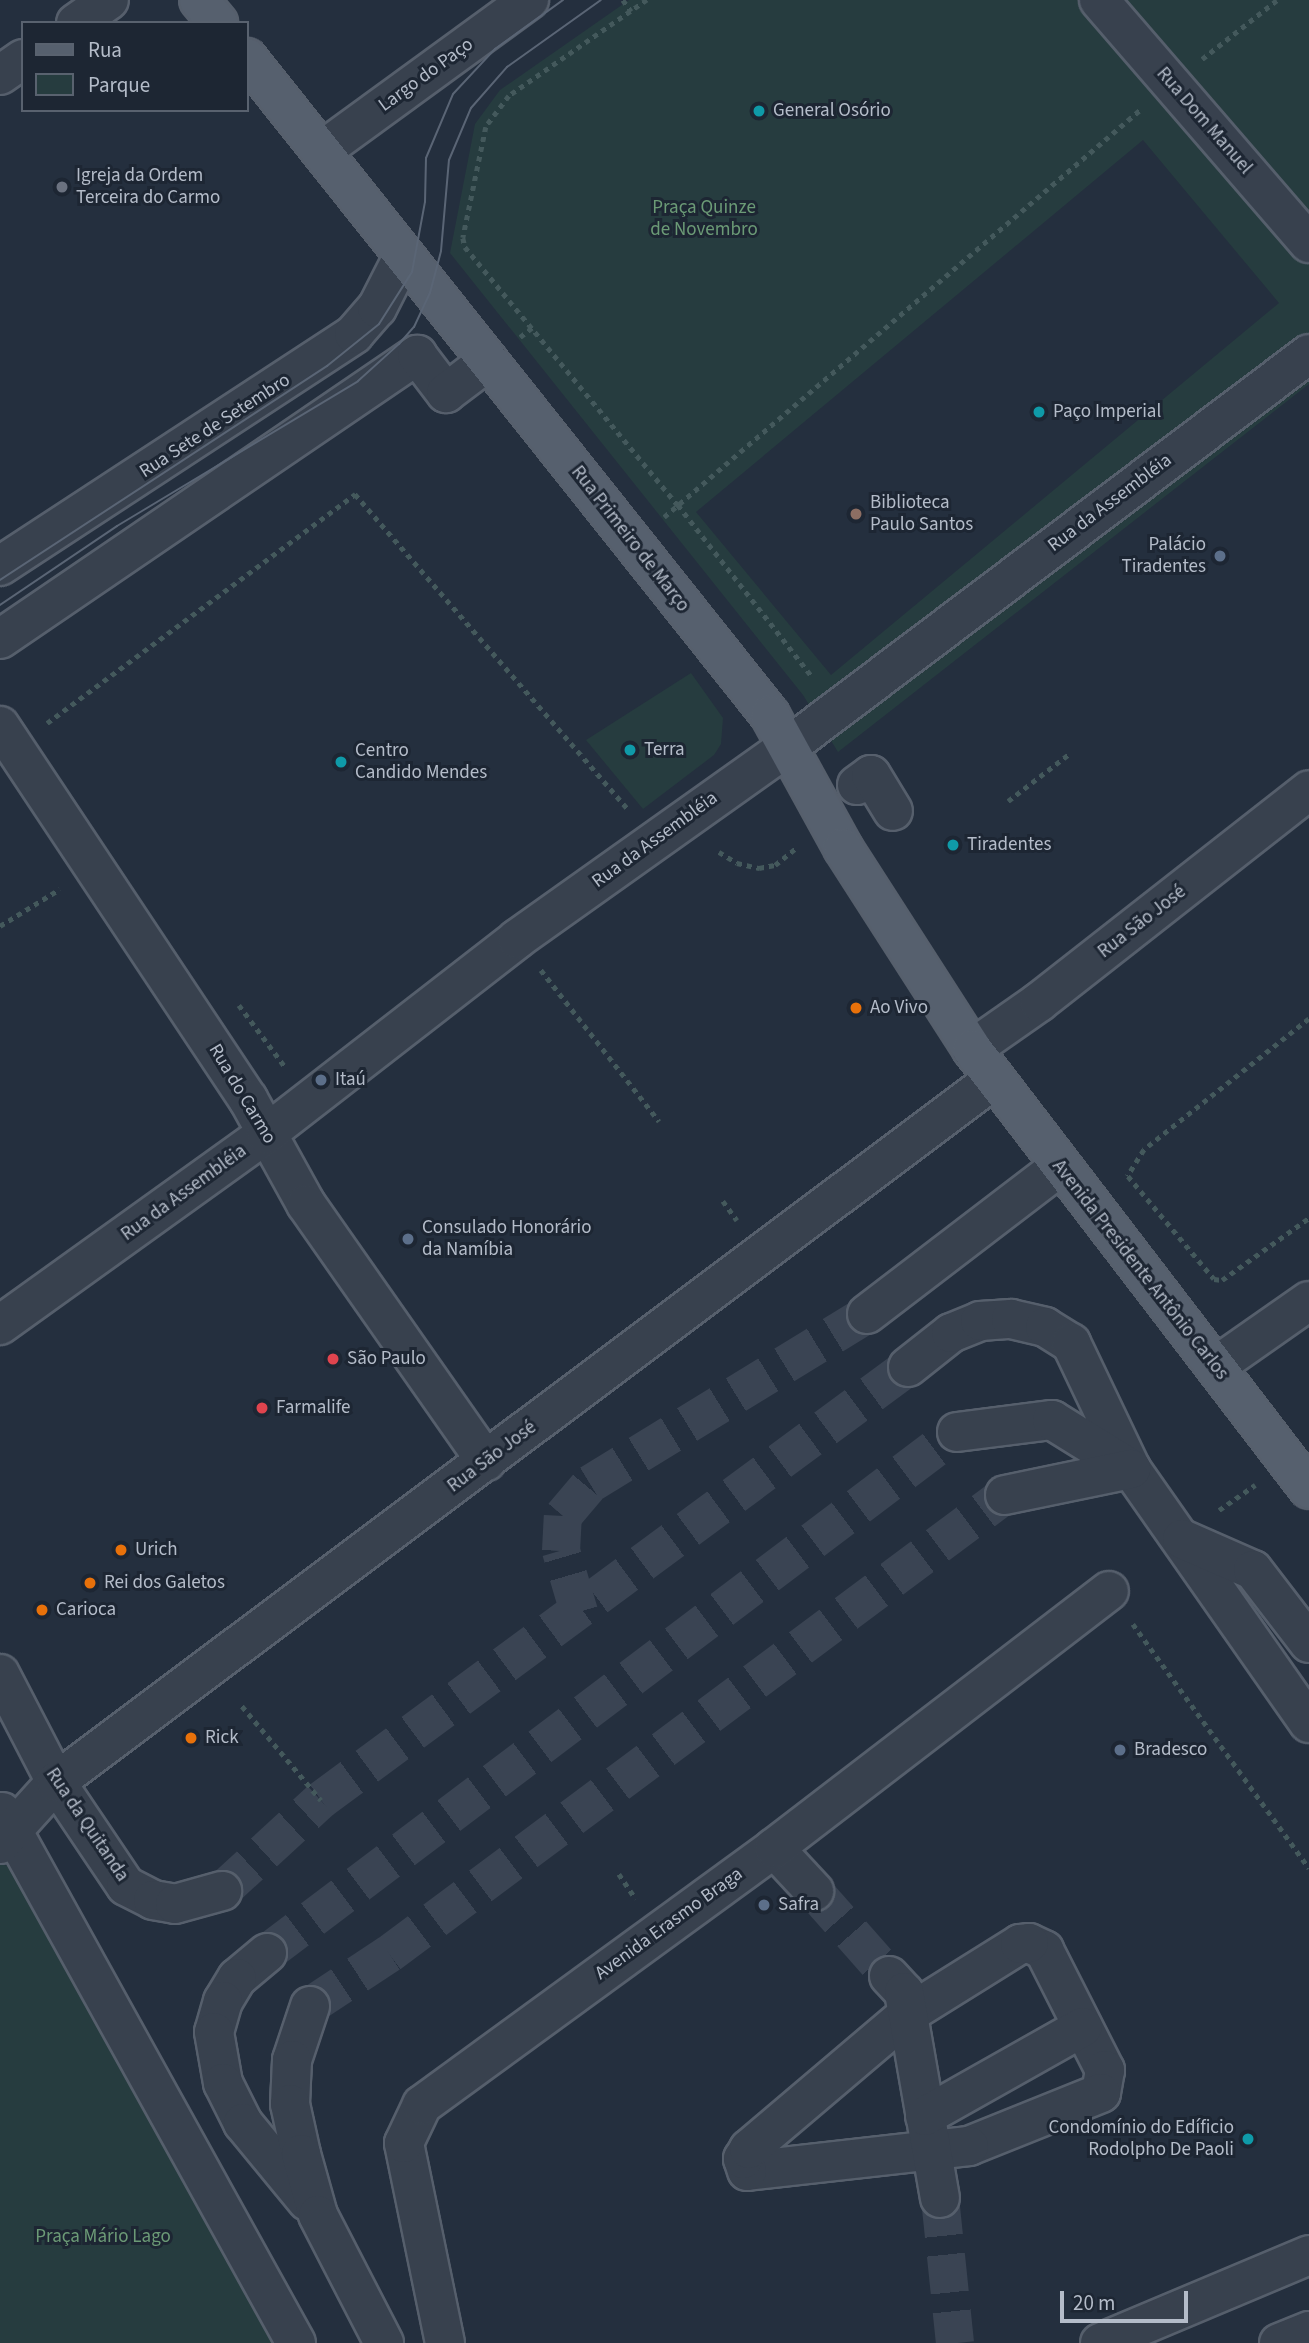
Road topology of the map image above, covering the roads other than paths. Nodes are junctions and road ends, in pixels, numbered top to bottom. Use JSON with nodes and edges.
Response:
{"nodes":[{"id":1,"x":109,"y":0,"type":"edge"},
{"id":2,"x":199,"y":0,"type":"edge"},
{"id":3,"x":528,"y":0,"type":"edge"},
{"id":4,"x":1099,"y":0,"type":"edge"},
{"id":5,"x":79,"y":21,"type":"edge"},
{"id":6,"x":216,"y":21,"type":"edge"},
{"id":7,"x":248,"y":59,"type":"edge"},
{"id":8,"x":21,"y":60,"type":"edge"},
{"id":9,"x":0,"y":75,"type":"edge"},
{"id":10,"x":323,"y":150,"type":"junction"},
{"id":11,"x":1309,"y":243,"type":"edge"},
{"id":12,"x":402,"y":258,"type":"junction"},
{"id":13,"x":1309,"y":354,"type":"edge"},
{"id":14,"x":488,"y":362,"type":"junction"},
{"id":15,"x":0,"y":566,"type":"edge"},
{"id":16,"x":0,"y":639,"type":"edge"},
{"id":17,"x":0,"y":726,"type":"edge"},
{"id":18,"x":789,"y":746,"type":"junction"},
{"id":19,"x":857,"y":785,"type":"dead end"},
{"id":20,"x":1309,"y":790,"type":"edge"},
{"id":21,"x":893,"y":811,"type":"dead end"},
{"id":22,"x":983,"y":1065,"type":"junction"},
{"id":23,"x":266,"y":1134,"type":"junction"},
{"id":24,"x":1059,"y":1167,"type":"junction"},
{"id":25,"x":1309,"y":1301,"type":"edge"},
{"id":26,"x":867,"y":1314,"type":"tunnel mouth"},
{"id":27,"x":0,"y":1325,"type":"edge"},
{"id":28,"x":1216,"y":1366,"type":"junction"},
{"id":29,"x":908,"y":1367,"type":"tunnel mouth"},
{"id":30,"x":957,"y":1432,"type":"tunnel mouth"},
{"id":31,"x":486,"y":1461,"type":"junction"},
{"id":32,"x":1131,"y":1469,"type":"junction"},
{"id":33,"x":1309,"y":1489,"type":"edge"},
{"id":34,"x":1005,"y":1495,"type":"tunnel mouth"},
{"id":35,"x":1182,"y":1539,"type":"junction"},
{"id":36,"x":1109,"y":1591,"type":"road end"},
{"id":37,"x":1309,"y":1643,"type":"edge"},
{"id":38,"x":0,"y":1674,"type":"edge"},
{"id":39,"x":1309,"y":1723,"type":"edge"},
{"id":40,"x":55,"y":1782,"type":"junction"},
{"id":41,"x":4,"y":1828,"type":"edge"},
{"id":42,"x":774,"y":1848,"type":"junction"},
{"id":43,"x":222,"y":1891,"type":"tunnel mouth"},
{"id":44,"x":814,"y":1891,"type":"tunnel mouth"},
{"id":45,"x":267,"y":1953,"type":"tunnel mouth"},
{"id":46,"x":889,"y":1976,"type":"tunnel mouth"},
{"id":47,"x":310,"y":2006,"type":"tunnel mouth"},
{"id":48,"x":908,"y":2014,"type":"junction"},
{"id":49,"x":1083,"y":2027,"type":"junction"},
{"id":50,"x":929,"y":2134,"type":"junction"},
{"id":51,"x":940,"y":2198,"type":"tunnel mouth"},
{"id":52,"x":318,"y":2215,"type":"junction"},
{"id":53,"x":1309,"y":2255,"type":"edge"},
{"id":54,"x":1309,"y":2331,"type":"edge"},
{"id":55,"x":296,"y":2343,"type":"edge"},
{"id":56,"x":384,"y":2343,"type":"edge"},
{"id":57,"x":445,"y":2343,"type":"edge"},
{"id":58,"x":1100,"y":2343,"type":"edge"},
{"id":59,"x":1279,"y":2343,"type":"edge"}],
"edges":[{"from":1,"to":5,"type":"street"},
{"from":2,"to":6,"type":"main road"},
{"from":3,"to":10,"type":"street","name":"Largo do Paço"},
{"from":4,"to":11,"type":"street","name":"Rua Dom Manuel"},
{"from":7,"to":10,"type":"main road","name":"Rua Primeiro de Março"},
{"from":8,"to":9,"type":"street"},
{"from":10,"to":12,"type":"main road","name":"Rua Primeiro de Março"},
{"from":12,"to":14,"type":"main road","name":"Rua Primeiro de Março"},
{"from":12,"to":15,"type":"street","name":"Rua Sete de Setembro"},
{"from":13,"to":18,"type":"street","name":"Rua da Assembléia"},
{"from":14,"to":16,"type":"street"},
{"from":14,"to":18,"type":"main road","name":"Rua Primeiro de Março"},
{"from":17,"to":23,"type":"street","name":"Rua do Carmo"},
{"from":18,"to":22,"type":"main road","name":"Rua Primeiro de Março"},
{"from":18,"to":23,"type":"street","name":"Rua da Assembléia"},
{"from":19,"to":21,"type":"street"},
{"from":20,"to":22,"type":"street","name":"Rua São José"},
{"from":22,"to":24,"type":"main road","name":"Avenida Presidente Antônio Carlos"},
{"from":22,"to":31,"type":"street","name":"Rua São José"},
{"from":23,"to":27,"type":"street","name":"Rua da Assembléia"},
{"from":23,"to":31,"type":"street","name":"Rua do Carmo"},
{"from":24,"to":26,"type":"street"},
{"from":24,"to":28,"type":"main road","name":"Avenida Presidente Antônio Carlos"},
{"from":25,"to":28,"type":"street"},
{"from":28,"to":33,"type":"main road","name":"Avenida Presidente Antônio Carlos"},
{"from":29,"to":32,"type":"street"},
{"from":30,"to":32,"type":"street"},
{"from":31,"to":40,"type":"street","name":"Rua São José"},
{"from":32,"to":34,"type":"street"},
{"from":32,"to":35,"type":"street"},
{"from":35,"to":37,"type":"street"},
{"from":35,"to":39,"type":"street"},
{"from":36,"to":42,"type":"street","name":"Avenida Erasmo Braga"},
{"from":38,"to":40,"type":"street","name":"Rua da Quitanda"},
{"from":40,"to":41,"type":"street","name":"Rua São José"},
{"from":40,"to":43,"type":"street","name":"Rua da Quitanda"},
{"from":41,"to":55,"type":"street"},
{"from":42,"to":44,"type":"street"},
{"from":42,"to":57,"type":"street","name":"Avenida Erasmo Braga"},
{"from":45,"to":52,"type":"street"},
{"from":46,"to":48,"type":"street"},
{"from":47,"to":52,"type":"street"},
{"from":48,"to":49,"type":"street"},
{"from":48,"to":50,"type":"street"},
{"from":48,"to":50,"type":"street"},
{"from":49,"to":50,"type":"street"},
{"from":49,"to":50,"type":"street"},
{"from":50,"to":51,"type":"street"},
{"from":52,"to":56,"type":"street"},
{"from":53,"to":58,"type":"street"},
{"from":54,"to":59,"type":"street"}]}
